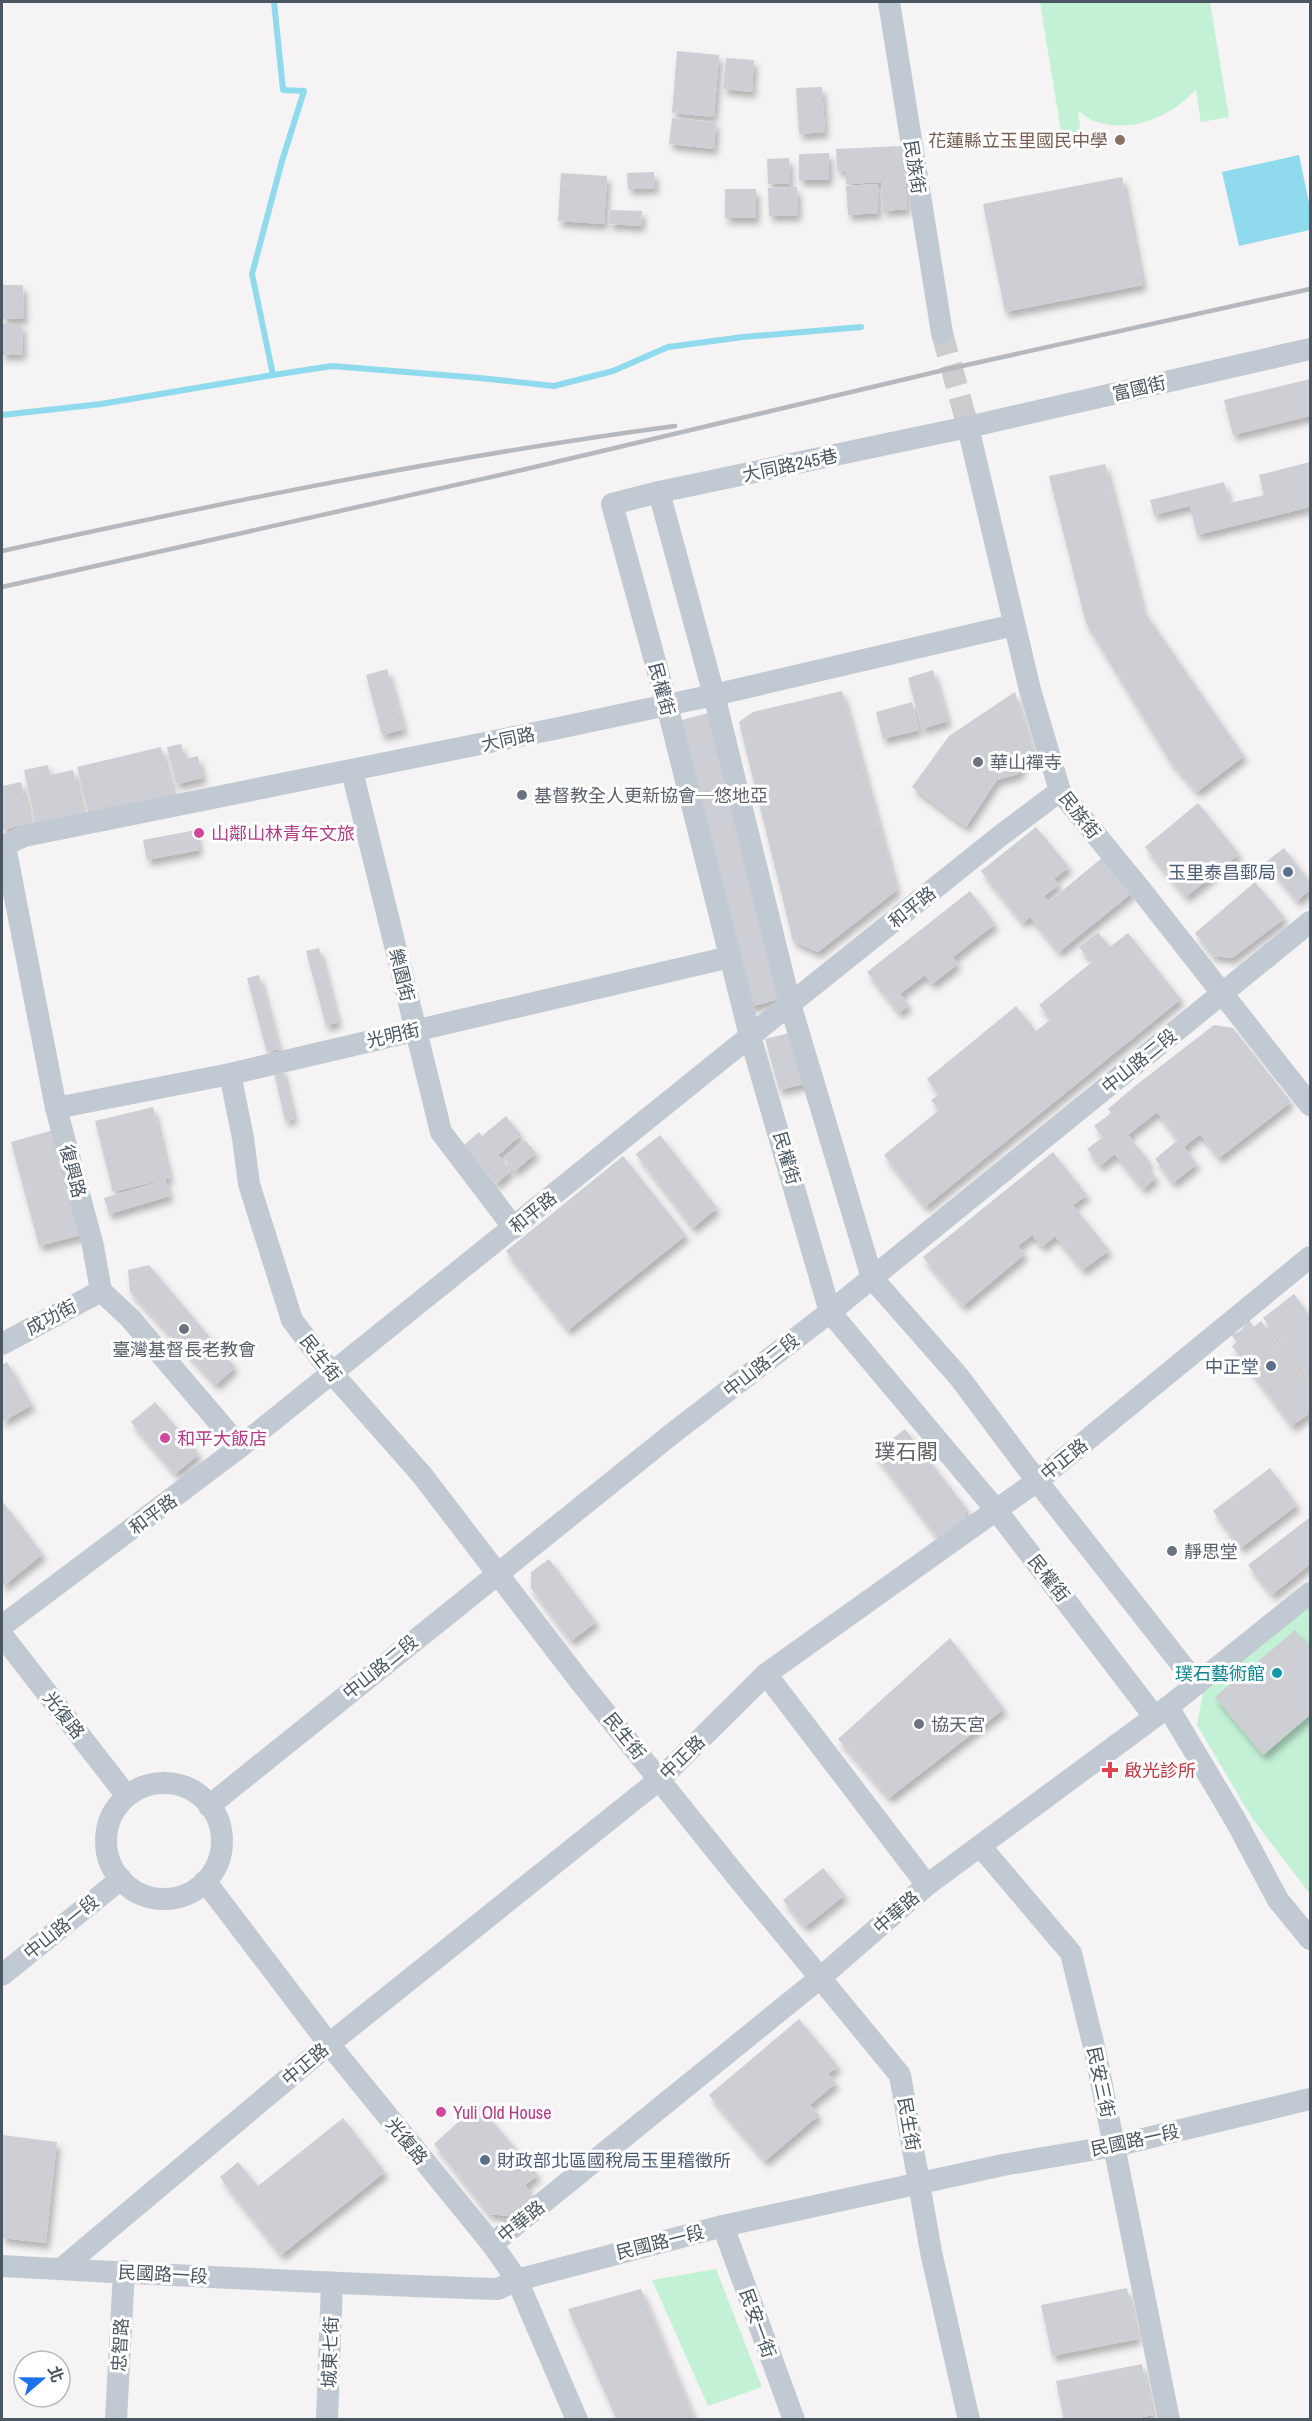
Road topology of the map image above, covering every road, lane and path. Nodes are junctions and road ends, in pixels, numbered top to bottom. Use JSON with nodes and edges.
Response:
{"nodes":[{"id":1,"x":889,"y":2,"type":"edge"},
{"id":2,"x":942,"y":333,"type":"tunnel mouth"},
{"id":3,"x":1311,"y":349,"type":"edge"},
{"id":4,"x":968,"y":427,"type":"junction"},
{"id":5,"x":659,"y":492,"type":"junction"},
{"id":6,"x":612,"y":504,"type":"joint"},
{"id":7,"x":1014,"y":625,"type":"junction"},
{"id":8,"x":714,"y":695,"type":"junction"},
{"id":9,"x":667,"y":705,"type":"junction"},
{"id":10,"x":352,"y":771,"type":"junction"},
{"id":11,"x":1060,"y":791,"type":"junction"},
{"id":12,"x":3,"y":847,"type":"edge"},
{"id":13,"x":1311,"y":922,"type":"edge"},
{"id":14,"x":730,"y":957,"type":"junction"},
{"id":15,"x":1223,"y":993,"type":"junction"},
{"id":16,"x":790,"y":1004,"type":"junction"},
{"id":17,"x":416,"y":1029,"type":"junction"},
{"id":18,"x":750,"y":1036,"type":"junction"},
{"id":19,"x":230,"y":1074,"type":"junction"},
{"id":20,"x":1311,"y":1105,"type":"edge"},
{"id":21,"x":56,"y":1108,"type":"junction"},
{"id":22,"x":514,"y":1228,"type":"junction"},
{"id":23,"x":1311,"y":1257,"type":"edge"},
{"id":24,"x":872,"y":1278,"type":"junction"},
{"id":25,"x":101,"y":1291,"type":"junction"},
{"id":26,"x":830,"y":1312,"type":"junction"},
{"id":27,"x":2,"y":1344,"type":"edge"},
{"id":28,"x":331,"y":1372,"type":"junction"},
{"id":29,"x":240,"y":1448,"type":"junction"},
{"id":30,"x":1037,"y":1481,"type":"junction"},
{"id":31,"x":997,"y":1511,"type":"junction"},
{"id":32,"x":498,"y":1574,"type":"junction"},
{"id":33,"x":1311,"y":1593,"type":"edge"},
{"id":34,"x":2,"y":1626,"type":"edge"},
{"id":35,"x":2,"y":1635,"type":"edge"},
{"id":36,"x":766,"y":1674,"type":"junction"},
{"id":37,"x":1197,"y":1684,"type":"junction"},
{"id":38,"x":1161,"y":1712,"type":"junction"},
{"id":39,"x":660,"y":1779,"type":"junction"},
{"id":40,"x":126,"y":1795,"type":"junction"},
{"id":41,"x":209,"y":1806,"type":"junction"},
{"id":42,"x":981,"y":1847,"type":"junction"},
{"id":43,"x":121,"y":1880,"type":"junction"},
{"id":44,"x":205,"y":1881,"type":"junction"},
{"id":45,"x":927,"y":1885,"type":"junction"},
{"id":46,"x":1311,"y":1939,"type":"edge"},
{"id":47,"x":2,"y":1975,"type":"edge"},
{"id":48,"x":820,"y":1978,"type":"junction"},
{"id":49,"x":329,"y":2044,"type":"junction"},
{"id":50,"x":1310,"y":2099,"type":"edge"},
{"id":51,"x":1114,"y":2146,"type":"junction"},
{"id":52,"x":919,"y":2183,"type":"junction"},
{"id":53,"x":723,"y":2226,"type":"junction"},
{"id":54,"x":492,"y":2244,"type":"junction"},
{"id":55,"x":2,"y":2266,"type":"edge"},
{"id":56,"x":61,"y":2269,"type":"junction"},
{"id":57,"x":124,"y":2271,"type":"junction"},
{"id":58,"x":517,"y":2280,"type":"junction"},
{"id":59,"x":332,"y":2284,"type":"junction"},
{"id":60,"x":116,"y":2420,"type":"edge"},
{"id":61,"x":327,"y":2420,"type":"edge"},
{"id":62,"x":577,"y":2420,"type":"edge"},
{"id":63,"x":794,"y":2420,"type":"edge"},
{"id":64,"x":969,"y":2420,"type":"edge"},
{"id":65,"x":1169,"y":2420,"type":"edge"}],
"edges":[{"from":1,"to":2,"type":"street","name":"民族街"},
{"from":3,"to":4,"type":"street","name":"富國街"},
{"from":4,"to":5,"type":"street","name":"大同路245巷"},
{"from":4,"to":7,"type":"street","name":"民族街"},
{"from":5,"to":6,"type":"street","name":"大同路245巷"},
{"from":5,"to":8,"type":"street"},
{"from":6,"to":9,"type":"street","name":"民權街"},
{"from":7,"to":8,"type":"street","name":"大同路"},
{"from":7,"to":11,"type":"street","name":"民族街"},
{"from":8,"to":9,"type":"street","name":"大同路"},
{"from":8,"to":16,"type":"street"},
{"from":9,"to":10,"type":"street","name":"大同路"},
{"from":9,"to":14,"type":"street","name":"民權街"},
{"from":10,"to":12,"type":"street","name":"大同路"},
{"from":10,"to":17,"type":"street","name":"樂園街"},
{"from":11,"to":15,"type":"street","name":"民族街"},
{"from":11,"to":16,"type":"street","name":"和平路"},
{"from":12,"to":21,"type":"street","name":"復興路"},
{"from":13,"to":15,"type":"street","name":"中山路二段"},
{"from":14,"to":17,"type":"street","name":"光明街"},
{"from":14,"to":18,"type":"street","name":"民權街"},
{"from":15,"to":20,"type":"street","name":"民族街"},
{"from":15,"to":24,"type":"street","name":"中山路二段"},
{"from":16,"to":18,"type":"street","name":"和平路"},
{"from":16,"to":24,"type":"street"},
{"from":17,"to":19,"type":"street","name":"光明街"},
{"from":17,"to":22,"type":"street","name":"樂園街"},
{"from":18,"to":22,"type":"street","name":"和平路"},
{"from":18,"to":26,"type":"street","name":"民權街"},
{"from":19,"to":21,"type":"street","name":"光明街"},
{"from":19,"to":28,"type":"street","name":"民生街"},
{"from":21,"to":25,"type":"street","name":"復興路"},
{"from":22,"to":28,"type":"street","name":"和平路"},
{"from":23,"to":30,"type":"street","name":"中正路"},
{"from":24,"to":26,"type":"street","name":"中山路二段"},
{"from":24,"to":30,"type":"street"},
{"from":25,"to":27,"type":"street","name":"成功街"},
{"from":25,"to":29,"type":"street"},
{"from":26,"to":31,"type":"street","name":"民權街"},
{"from":26,"to":32,"type":"street","name":"中山路二段"},
{"from":28,"to":29,"type":"street","name":"和平路"},
{"from":28,"to":32,"type":"street","name":"民生街"},
{"from":29,"to":34,"type":"street","name":"和平路"},
{"from":30,"to":31,"type":"street","name":"中正路"},
{"from":30,"to":37,"type":"street"},
{"from":31,"to":36,"type":"street","name":"中正路"},
{"from":31,"to":38,"type":"street","name":"民權街"},
{"from":32,"to":39,"type":"street","name":"民生街"},
{"from":32,"to":41,"type":"street","name":"中山路二段"},
{"from":33,"to":37,"type":"street","name":"中華路"},
{"from":35,"to":40,"type":"street","name":"光復路"},
{"from":36,"to":39,"type":"street","name":"中正路"},
{"from":36,"to":45,"type":"street"},
{"from":37,"to":38,"type":"street","name":"中華路"},
{"from":38,"to":42,"type":"street","name":"中華路"},
{"from":38,"to":46,"type":"street","name":"民權街"},
{"from":39,"to":48,"type":"street","name":"民生街"},
{"from":39,"to":49,"type":"street","name":"中正路"},
{"from":40,"to":41,"type":"street"},
{"from":40,"to":43,"type":"street"},
{"from":41,"to":44,"type":"street"},
{"from":42,"to":45,"type":"street","name":"中華路"},
{"from":42,"to":51,"type":"street","name":"民安三街"},
{"from":43,"to":44,"type":"street"},
{"from":43,"to":47,"type":"street","name":"中山路一段"},
{"from":44,"to":49,"type":"street","name":"光復路"},
{"from":45,"to":48,"type":"street","name":"中華路"},
{"from":48,"to":52,"type":"street","name":"民生街"},
{"from":48,"to":54,"type":"street","name":"中華路"},
{"from":49,"to":54,"type":"street","name":"光復路"},
{"from":49,"to":56,"type":"street","name":"中正路"},
{"from":50,"to":51,"type":"street","name":"民國路一段"},
{"from":51,"to":52,"type":"street","name":"民國路一段"},
{"from":51,"to":65,"type":"street","name":"民安三街"},
{"from":52,"to":53,"type":"street","name":"民國路一段"},
{"from":52,"to":64,"type":"street","name":"民生街"},
{"from":53,"to":58,"type":"street","name":"民國路一段"},
{"from":53,"to":63,"type":"street","name":"民安一街"},
{"from":54,"to":58,"type":"street","name":"光復路"},
{"from":55,"to":56,"type":"street","name":"民國路一段"},
{"from":56,"to":57,"type":"street","name":"民國路一段"},
{"from":57,"to":59,"type":"street","name":"民國路一段"},
{"from":57,"to":60,"type":"street","name":"忠智路"},
{"from":58,"to":59,"type":"street","name":"民國路一段"},
{"from":58,"to":62,"type":"street","name":"光復路"},
{"from":59,"to":61,"type":"street","name":"城東七街"}]}
